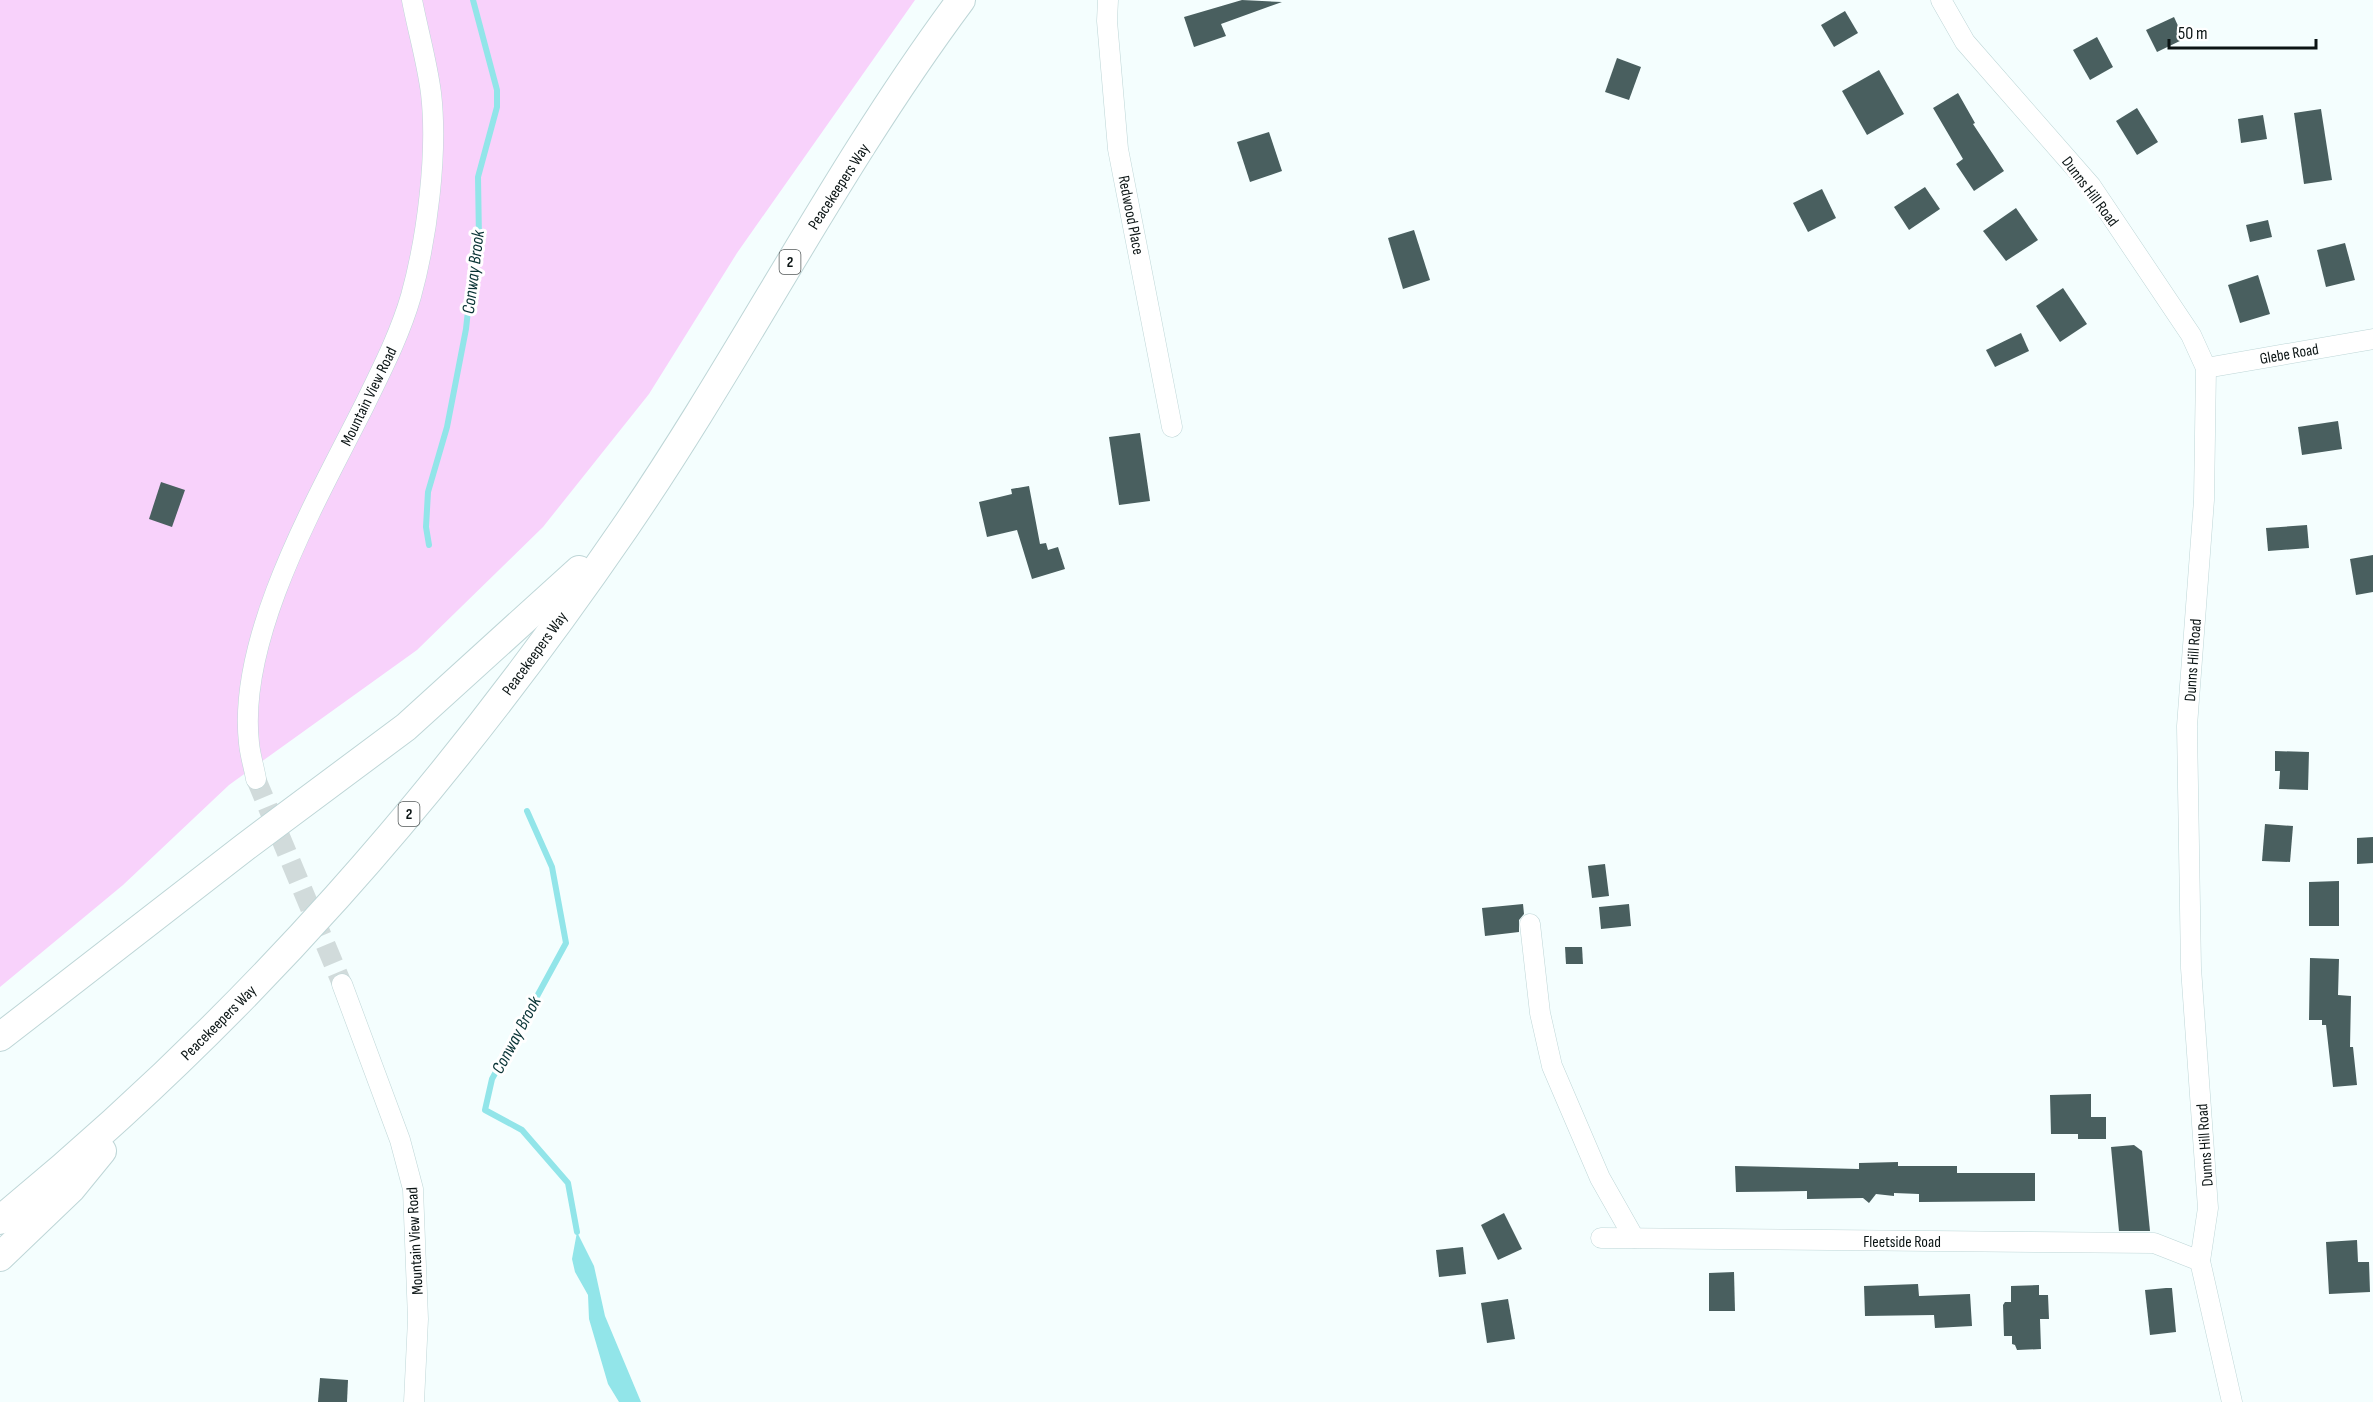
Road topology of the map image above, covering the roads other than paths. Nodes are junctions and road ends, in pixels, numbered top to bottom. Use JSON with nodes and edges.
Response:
{"nodes":[{"id":1,"x":412,"y":0,"type":"edge"},
{"id":2,"x":961,"y":0,"type":"edge"},
{"id":3,"x":1108,"y":0,"type":"edge"},
{"id":4,"x":1941,"y":0,"type":"edge"},
{"id":5,"x":2373,"y":339,"type":"edge"},
{"id":6,"x":2206,"y":368,"type":"junction"},
{"id":7,"x":1172,"y":427,"type":"dead end"},
{"id":8,"x":625,"y":528,"type":"junction"},
{"id":9,"x":256,"y":779,"type":"tunnel mouth"},
{"id":10,"x":1530,"y":924,"type":"dead end"},
{"id":11,"x":342,"y":984,"type":"tunnel mouth"},
{"id":12,"x":0,"y":1037,"type":"edge"},
{"id":13,"x":165,"y":1076,"type":"junction"},
{"id":14,"x":0,"y":1220,"type":"edge"},
{"id":15,"x":1601,"y":1238,"type":"dead end"},
{"id":16,"x":1634,"y":1239,"type":"junction"},
{"id":17,"x":0,"y":1257,"type":"edge"},
{"id":18,"x":2200,"y":1261,"type":"junction"},
{"id":19,"x":414,"y":1402,"type":"edge"},
{"id":20,"x":2232,"y":1402,"type":"edge"}],
"edges":[{"from":1,"to":9,"type":"street","name":"Mountain View Road"},
{"from":2,"to":8,"type":"highway","name":"Peacekeepers Way","number":"2"},
{"from":3,"to":7,"type":"street","name":"Redwood Place"},
{"from":4,"to":6,"type":"street","name":"Dunns Hill Road"},
{"from":5,"to":6,"type":"street","name":"Glebe Road"},
{"from":6,"to":18,"type":"street","name":"Dunns Hill Road"},
{"from":8,"to":12,"type":"highway"},
{"from":8,"to":13,"type":"highway","name":"Peacekeepers Way","number":"2"},
{"from":10,"to":16,"type":"street"},
{"from":11,"to":19,"type":"street","name":"Mountain View Road"},
{"from":13,"to":14,"type":"highway","name":"Peacekeepers Way","number":"2"},
{"from":13,"to":17,"type":"highway"},
{"from":15,"to":16,"type":"street","name":"Fleetside Road"},
{"from":16,"to":18,"type":"street","name":"Fleetside Road"},
{"from":18,"to":20,"type":"street","name":"Dunns Hill Road"}]}
